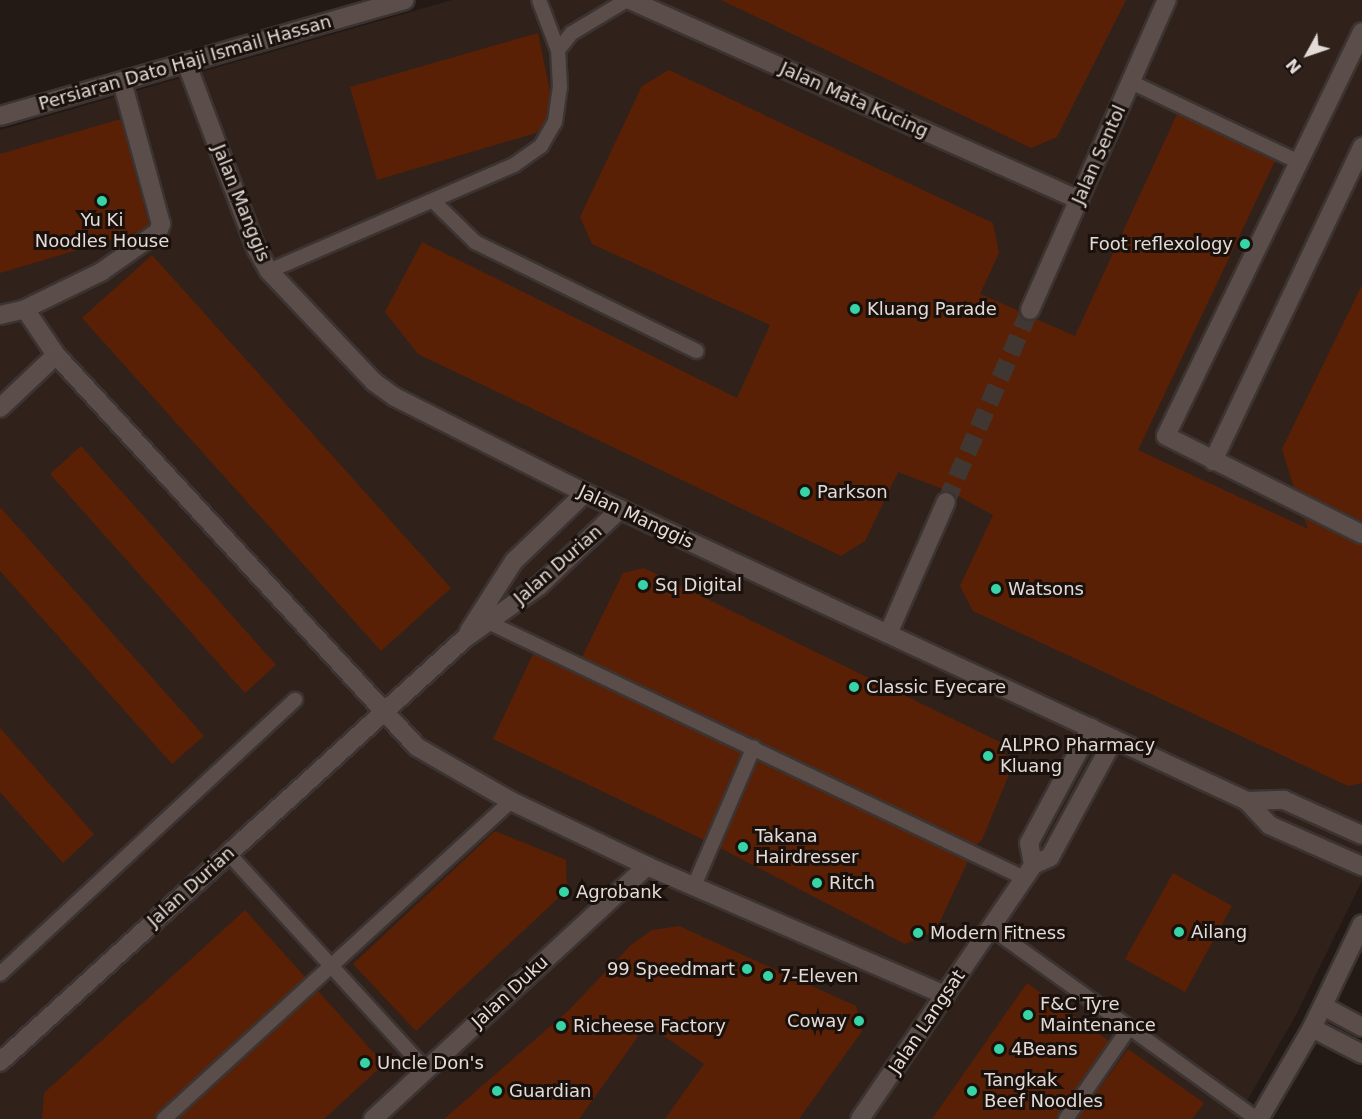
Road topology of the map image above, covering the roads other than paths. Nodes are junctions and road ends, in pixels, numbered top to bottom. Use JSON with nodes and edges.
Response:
{"nodes":[{"id":1,"x":405,"y":0,"type":"edge"},
{"id":2,"x":539,"y":0,"type":"edge"},
{"id":3,"x":628,"y":0,"type":"edge"},
{"id":4,"x":1167,"y":0,"type":"edge"},
{"id":5,"x":1362,"y":32,"type":"edge"},
{"id":6,"x":558,"y":50,"type":"junction"},
{"id":7,"x":186,"y":62,"type":"junction"},
{"id":8,"x":122,"y":81,"type":"junction"},
{"id":9,"x":1131,"y":82,"type":"junction"},
{"id":10,"x":0,"y":116,"type":"edge"},
{"id":11,"x":1361,"y":151,"type":"edge"},
{"id":12,"x":1299,"y":162,"type":"junction"},
{"id":13,"x":1079,"y":200,"type":"junction"},
{"id":14,"x":433,"y":201,"type":"junction"},
{"id":15,"x":269,"y":271,"type":"junction"},
{"id":16,"x":25,"y":309,"type":"junction"},
{"id":17,"x":1030,"y":310,"type":"tunnel mouth"},
{"id":18,"x":0,"y":315,"type":"edge"},
{"id":19,"x":697,"y":351,"type":"dead end"},
{"id":20,"x":56,"y":356,"type":"junction"},
{"id":21,"x":0,"y":408,"type":"edge"},
{"id":22,"x":1213,"y":460,"type":"junction"},
{"id":23,"x":585,"y":493,"type":"junction"},
{"id":24,"x":946,"y":502,"type":"tunnel mouth"},
{"id":25,"x":620,"y":509,"type":"junction"},
{"id":26,"x":1362,"y":534,"type":"edge"},
{"id":27,"x":488,"y":622,"type":"junction"},
{"id":28,"x":888,"y":634,"type":"junction"},
{"id":29,"x":464,"y":639,"type":"junction"},
{"id":30,"x":296,"y":700,"type":"dead end"},
{"id":31,"x":382,"y":712,"type":"junction"},
{"id":32,"x":1091,"y":728,"type":"junction"},
{"id":33,"x":1114,"y":739,"type":"junction"},
{"id":34,"x":754,"y":747,"type":"junction"},
{"id":35,"x":511,"y":801,"type":"junction"},
{"id":36,"x":1246,"y":801,"type":"junction"},
{"id":37,"x":1362,"y":835,"type":"edge"},
{"id":38,"x":228,"y":853,"type":"junction"},
{"id":39,"x":647,"y":866,"type":"junction"},
{"id":40,"x":1362,"y":866,"type":"edge"},
{"id":41,"x":1028,"y":871,"type":"junction"},
{"id":42,"x":694,"y":886,"type":"junction"},
{"id":43,"x":1362,"y":924,"type":"edge"},
{"id":44,"x":991,"y":928,"type":"junction"},
{"id":45,"x":331,"y":965,"type":"junction"},
{"id":46,"x":0,"y":974,"type":"edge"},
{"id":47,"x":945,"y":995,"type":"junction"},
{"id":48,"x":1323,"y":1006,"type":"junction"},
{"id":49,"x":1362,"y":1027,"type":"edge"},
{"id":50,"x":1129,"y":1028,"type":"junction"},
{"id":51,"x":1312,"y":1029,"type":"junction"},
{"id":52,"x":1362,"y":1054,"type":"edge"},
{"id":53,"x":0,"y":1062,"type":"edge"},
{"id":54,"x":426,"y":1070,"type":"junction"},
{"id":55,"x":164,"y":1119,"type":"edge"},
{"id":56,"x":373,"y":1119,"type":"edge"},
{"id":57,"x":860,"y":1119,"type":"edge"},
{"id":58,"x":1066,"y":1119,"type":"edge"},
{"id":59,"x":1258,"y":1119,"type":"edge"}],
"edges":[{"from":1,"to":7,"type":"street","name":"Persiaran Dato Haji Ismail Hassan"},
{"from":2,"to":6,"type":"lane"},
{"from":3,"to":6,"type":"lane"},
{"from":3,"to":13,"type":"street","name":"Jalan Mata Kucing"},
{"from":4,"to":9,"type":"street","name":"Jalan Sentol"},
{"from":5,"to":12,"type":"street"},
{"from":6,"to":14,"type":"lane"},
{"from":7,"to":8,"type":"street","name":"Persiaran Dato Haji Ismail Hassan"},
{"from":7,"to":15,"type":"street","name":"Jalan Manggis"},
{"from":8,"to":10,"type":"street","name":"Persiaran Dato Haji Ismail Hassan"},
{"from":8,"to":16,"type":"street"},
{"from":9,"to":12,"type":"lane"},
{"from":9,"to":13,"type":"street","name":"Jalan Sentol"},
{"from":11,"to":22,"type":"street"},
{"from":12,"to":22,"type":"street"},
{"from":13,"to":17,"type":"street","name":"Jalan Sentol"},
{"from":14,"to":15,"type":"lane"},
{"from":14,"to":19,"type":"lane"},
{"from":15,"to":23,"type":"street","name":"Jalan Manggis"},
{"from":16,"to":18,"type":"street"},
{"from":16,"to":20,"type":"street"},
{"from":20,"to":21,"type":"street"},
{"from":20,"to":31,"type":"street"},
{"from":22,"to":26,"type":"street"},
{"from":23,"to":25,"type":"street","name":"Jalan Manggis"},
{"from":23,"to":29,"type":"street","name":"Jalan Durian"},
{"from":24,"to":28,"type":"street"},
{"from":25,"to":27,"type":"street","name":"Jalan Durian"},
{"from":25,"to":28,"type":"street","name":"Jalan Manggis"},
{"from":27,"to":29,"type":"street","name":"Jalan Durian"},
{"from":27,"to":34,"type":"lane"},
{"from":28,"to":32,"type":"street","name":"Jalan Manggis"},
{"from":29,"to":31,"type":"street","name":"Jalan Durian"},
{"from":30,"to":46,"type":"lane"},
{"from":31,"to":35,"type":"street"},
{"from":31,"to":38,"type":"street","name":"Jalan Durian"},
{"from":32,"to":33,"type":"street","name":"Jalan Manggis"},
{"from":32,"to":41,"type":"street"},
{"from":33,"to":36,"type":"street","name":"Jalan Manggis"},
{"from":33,"to":41,"type":"street","name":"Jalan Langsat"},
{"from":34,"to":41,"type":"lane"},
{"from":34,"to":42,"type":"lane"},
{"from":35,"to":39,"type":"street"},
{"from":35,"to":45,"type":"lane"},
{"from":36,"to":37,"type":"street"},
{"from":36,"to":40,"type":"street"},
{"from":38,"to":45,"type":"lane"},
{"from":38,"to":53,"type":"street","name":"Jalan Durian"},
{"from":39,"to":42,"type":"street"},
{"from":39,"to":54,"type":"street","name":"Jalan Duku"},
{"from":41,"to":44,"type":"street","name":"Jalan Langsat"},
{"from":42,"to":47,"type":"street"},
{"from":43,"to":48,"type":"street"},
{"from":44,"to":47,"type":"street","name":"Jalan Langsat"},
{"from":44,"to":50,"type":"lane"},
{"from":45,"to":54,"type":"lane"},
{"from":45,"to":55,"type":"lane"},
{"from":47,"to":57,"type":"street","name":"Jalan Langsat"},
{"from":48,"to":49,"type":"street"},
{"from":48,"to":51,"type":"street"},
{"from":50,"to":58,"type":"lane"},
{"from":50,"to":59,"type":"lane"},
{"from":51,"to":52,"type":"street"},
{"from":51,"to":59,"type":"street"},
{"from":54,"to":56,"type":"street","name":"Jalan Duku"}]}
